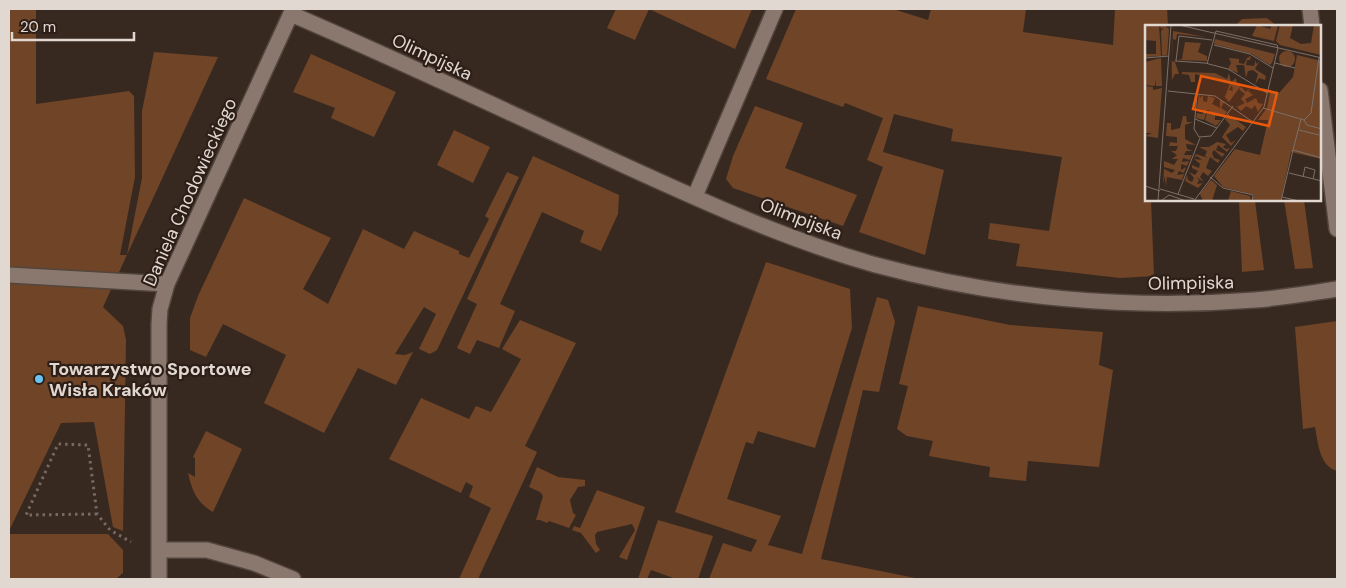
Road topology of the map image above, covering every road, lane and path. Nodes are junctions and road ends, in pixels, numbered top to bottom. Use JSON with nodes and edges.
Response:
{"nodes":[{"id":1,"x":775,"y":9,"type":"edge"},
{"id":2,"x":1310,"y":9,"type":"edge"},
{"id":3,"x":292,"y":11,"type":"edge"},
{"id":4,"x":1312,"y":25,"type":"edge"},
{"id":5,"x":1321,"y":98,"type":"edge"},
{"id":6,"x":695,"y":196,"type":"junction"},
{"id":7,"x":1337,"y":229,"type":"edge"},
{"id":8,"x":9,"y":275,"type":"edge"},
{"id":9,"x":167,"y":284,"type":"junction"},
{"id":10,"x":1337,"y":289,"type":"edge"},
{"id":11,"x":97,"y":514,"type":"junction"},
{"id":12,"x":131,"y":542,"type":"dead end"},
{"id":13,"x":159,"y":550,"type":"junction"},
{"id":14,"x":159,"y":579,"type":"edge"},
{"id":15,"x":293,"y":579,"type":"edge"}],
"edges":[{"from":1,"to":6,"type":"street"},
{"from":2,"to":4,"type":"street"},
{"from":3,"to":6,"type":"street","name":"Olimpijska"},
{"from":3,"to":9,"type":"street","name":"Daniela Chodowieckiego"},
{"from":5,"to":7,"type":"street"},
{"from":6,"to":10,"type":"street","name":"Olimpijska"},
{"from":8,"to":9,"type":"street"},
{"from":9,"to":13,"type":"street","name":"Daniela Chodowieckiego"},
{"from":11,"to":11,"type":"path"},
{"from":11,"to":12,"type":"path"},
{"from":13,"to":14,"type":"street","name":"Daniela Chodowieckiego"},
{"from":13,"to":15,"type":"street"}]}
